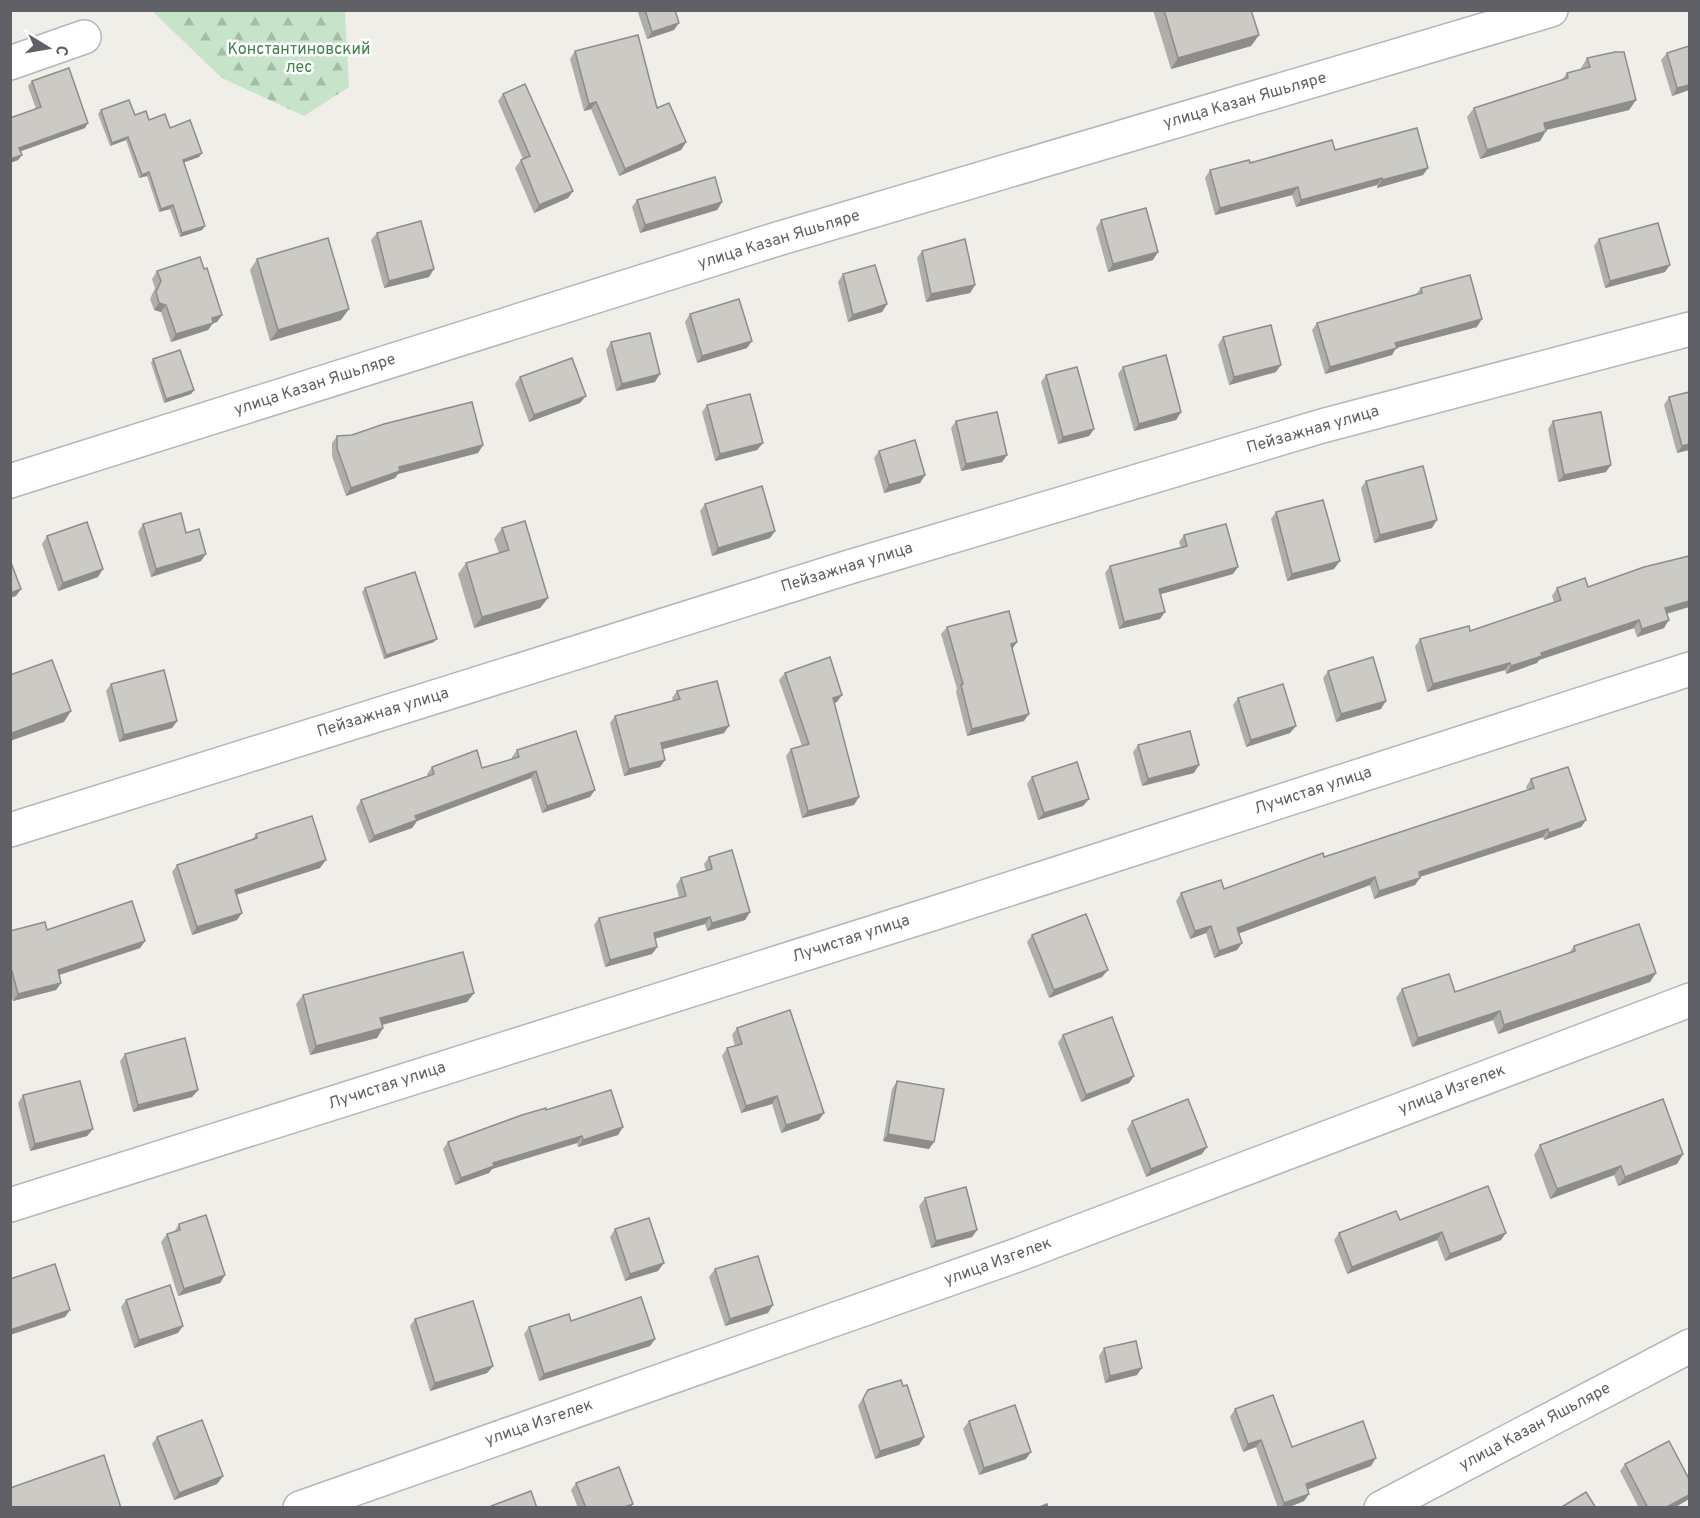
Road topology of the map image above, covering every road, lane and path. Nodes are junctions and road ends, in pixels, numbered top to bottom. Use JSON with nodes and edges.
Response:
{"nodes":[{"id":1,"x":1551,"y":10,"type":"edge"},
{"id":2,"x":84,"y":37,"type":"dead end"},
{"id":3,"x":10,"y":63,"type":"edge"},
{"id":4,"x":1689,"y":329,"type":"edge"},
{"id":5,"x":10,"y":481,"type":"edge"},
{"id":6,"x":1689,"y":669,"type":"edge"},
{"id":7,"x":10,"y":830,"type":"edge"},
{"id":8,"x":1689,"y":1000,"type":"edge"},
{"id":9,"x":10,"y":1205,"type":"edge"},
{"id":10,"x":1689,"y":1346,"type":"edge"},
{"id":11,"x":300,"y":1508,"type":"edge"},
{"id":12,"x":1380,"y":1508,"type":"edge"}],
"edges":[{"from":1,"to":5,"type":"street","name":"улица Казан Яшьляре"},
{"from":2,"to":3,"type":"street"},
{"from":4,"to":7,"type":"street","name":"Пейзажная улица"},
{"from":6,"to":9,"type":"street","name":"Лучистая улица"},
{"from":8,"to":11,"type":"street","name":"улица Изгелек"},
{"from":10,"to":12,"type":"street","name":"улица Казан Яшьляре"}]}
